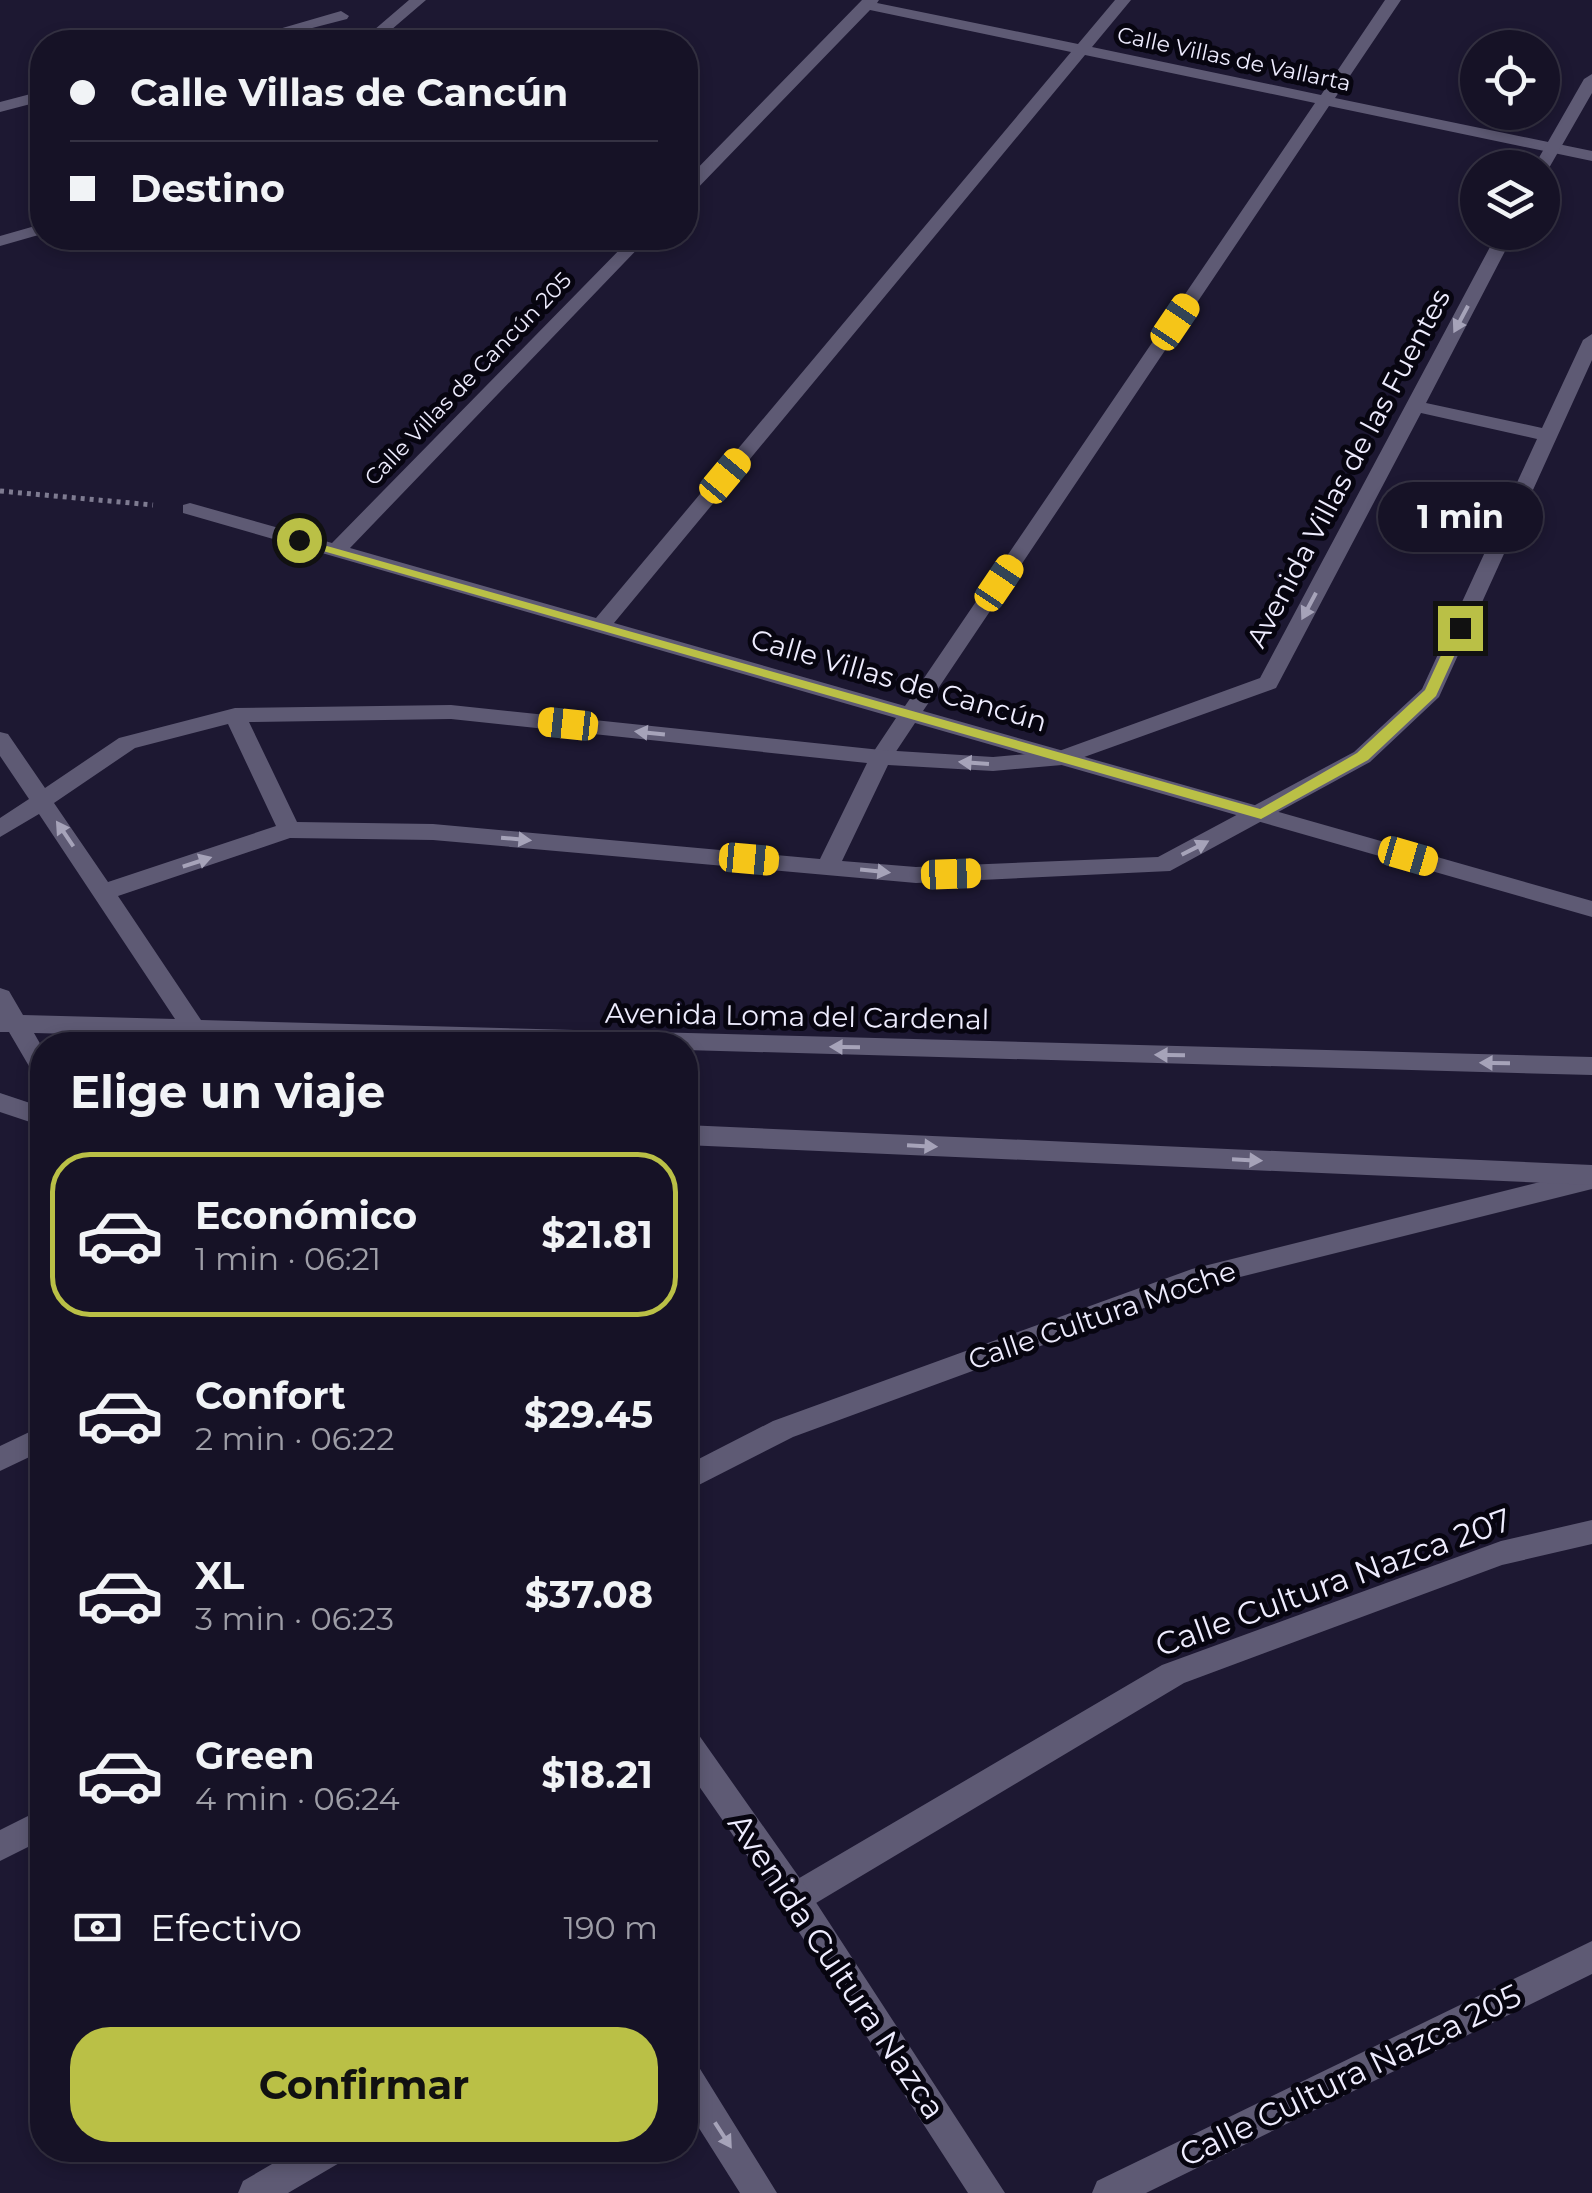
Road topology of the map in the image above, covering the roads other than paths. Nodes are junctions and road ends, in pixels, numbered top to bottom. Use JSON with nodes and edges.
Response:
{"nodes":[{"id":1,"x":322,"y":0,"type":"edge"},
{"id":2,"x":418,"y":0,"type":"edge"},
{"id":3,"x":1123,"y":0,"type":"edge"},
{"id":4,"x":1393,"y":0,"type":"edge"},
{"id":5,"x":868,"y":2,"type":"edge"},
{"id":6,"x":361,"y":29,"type":"edge"},
{"id":7,"x":1081,"y":50,"type":"junction"},
{"id":8,"x":1592,"y":79,"type":"edge"},
{"id":9,"x":30,"y":99,"type":"edge"},
{"id":10,"x":1324,"y":100,"type":"junction"},
{"id":11,"x":0,"y":107,"type":"edge"},
{"id":12,"x":1552,"y":148,"type":"junction"},
{"id":13,"x":1592,"y":156,"type":"edge"},
{"id":14,"x":698,"y":178,"type":"edge"},
{"id":15,"x":30,"y":232,"type":"edge"},
{"id":16,"x":0,"y":241,"type":"edge"},
{"id":17,"x":628,"y":250,"type":"edge"},
{"id":18,"x":1497,"y":250,"type":"edge"},
{"id":19,"x":1592,"y":340,"type":"edge"},
{"id":20,"x":1414,"y":406,"type":"junction"},
{"id":21,"x":1546,"y":436,"type":"junction"},
{"id":22,"x":190,"y":509,"type":"road end"},
{"id":23,"x":336,"y":551,"type":"junction"},
{"id":24,"x":600,"y":626,"type":"junction"},
{"id":25,"x":911,"y":714,"type":"junction"},
{"id":26,"x":235,"y":715,"type":"junction"},
{"id":27,"x":0,"y":739,"type":"edge"},
{"id":28,"x":881,"y":757,"type":"junction"},
{"id":29,"x":1062,"y":758,"type":"junction"},
{"id":30,"x":41,"y":800,"type":"junction"},
{"id":31,"x":1261,"y":814,"type":"junction"},
{"id":32,"x":0,"y":829,"type":"edge"},
{"id":33,"x":289,"y":830,"type":"junction"},
{"id":34,"x":828,"y":866,"type":"junction"},
{"id":35,"x":104,"y":892,"type":"junction"},
{"id":36,"x":1592,"y":909,"type":"edge"},
{"id":37,"x":0,"y":997,"type":"edge"},
{"id":38,"x":8,"y":1024,"type":"edge"},
{"id":39,"x":119,"y":1032,"type":"edge"},
{"id":40,"x":198,"y":1032,"type":"edge"},
{"id":41,"x":698,"y":1048,"type":"edge"},
{"id":42,"x":30,"y":1051,"type":"edge"},
{"id":43,"x":1592,"y":1066,"type":"edge"},
{"id":44,"x":0,"y":1102,"type":"edge"},
{"id":45,"x":30,"y":1113,"type":"edge"},
{"id":46,"x":698,"y":1136,"type":"edge"},
{"id":47,"x":1592,"y":1177,"type":"edge"},
{"id":48,"x":30,"y":1444,"type":"edge"},
{"id":49,"x":0,"y":1458,"type":"edge"},
{"id":50,"x":698,"y":1473,"type":"edge"},
{"id":51,"x":1592,"y":1532,"type":"edge"},
{"id":52,"x":698,"y":1760,"type":"edge"},
{"id":53,"x":30,"y":1830,"type":"edge"},
{"id":54,"x":0,"y":1846,"type":"edge"},
{"id":55,"x":795,"y":1898,"type":"junction"},
{"id":56,"x":1592,"y":1957,"type":"edge"},
{"id":57,"x":698,"y":2096,"type":"edge"},
{"id":58,"x":309,"y":2162,"type":"edge"},
{"id":59,"x":256,"y":2193,"type":"edge"},
{"id":60,"x":760,"y":2193,"type":"edge"},
{"id":61,"x":988,"y":2193,"type":"edge"},
{"id":62,"x":1108,"y":2193,"type":"edge"}],
"edges":[{"from":1,"to":6,"type":"street"},
{"from":2,"to":6,"type":"street"},
{"from":3,"to":7,"type":"street"},
{"from":4,"to":10,"type":"street"},
{"from":5,"to":7,"type":"street","name":"Calle Villas de Vallarta"},
{"from":5,"to":14,"type":"street"},
{"from":7,"to":10,"type":"street","name":"Calle Villas de Vallarta"},
{"from":7,"to":24,"type":"street"},
{"from":8,"to":12,"type":"street"},
{"from":9,"to":11,"type":"street"},
{"from":10,"to":12,"type":"street","name":"Calle Villas de Vallarta"},
{"from":10,"to":25,"type":"street"},
{"from":12,"to":13,"type":"street","name":"Calle Villas de Vallarta"},
{"from":15,"to":16,"type":"street"},
{"from":17,"to":23,"type":"street","name":"Calle Villas de Cancún 205"},
{"from":18,"to":20,"type":"street","name":"Avenida Villas de las Fuentes","one_way":true},
{"from":19,"to":21,"type":"street"},
{"from":20,"to":21,"type":"street"},
{"from":20,"to":29,"type":"street","name":"Avenida Villas de las Fuentes","one_way":true},
{"from":21,"to":31,"type":"street"},
{"from":22,"to":23,"type":"street","name":"Calle Villas de Cancún"},
{"from":23,"to":24,"type":"street","name":"Calle Villas de Cancún"},
{"from":24,"to":25,"type":"street","name":"Calle Villas de Cancún"},
{"from":25,"to":28,"type":"street"},
{"from":25,"to":29,"type":"street","name":"Calle Villas de Cancún"},
{"from":28,"to":26,"type":"street","name":"Avenida Villas de las Fuentes","one_way":true},
{"from":26,"to":30,"type":"street","name":"Avenida Villas de las Fuentes"},
{"from":26,"to":33,"type":"street"},
{"from":27,"to":30,"type":"street"},
{"from":29,"to":28,"type":"street","name":"Avenida Villas de las Fuentes","one_way":true},
{"from":28,"to":34,"type":"street"},
{"from":29,"to":31,"type":"street","name":"Calle Villas de Cancún"},
{"from":30,"to":32,"type":"street","name":"Avenida Villas de las Fuentes"},
{"from":35,"to":30,"type":"street","one_way":true},
{"from":34,"to":31,"type":"street","one_way":true},
{"from":31,"to":36,"type":"street","name":"Calle Villas de Cancún"},
{"from":33,"to":34,"type":"street","one_way":true},
{"from":35,"to":33,"type":"street","one_way":true},
{"from":35,"to":40,"type":"street"},
{"from":37,"to":38,"type":"street"},
{"from":38,"to":39,"type":"street","name":"Avenida Loma del Cardenal"},
{"from":38,"to":42,"type":"street"},
{"from":43,"to":41,"type":"street","name":"Avenida Loma del Cardenal","one_way":true},
{"from":44,"to":45,"type":"street"},
{"from":46,"to":47,"type":"street","one_way":true},
{"from":47,"to":50,"type":"street","name":"Calle Cultura Moche"},
{"from":48,"to":49,"type":"street"},
{"from":51,"to":55,"type":"street","name":"Calle Cultura Nazca 207"},
{"from":52,"to":55,"type":"street","name":"Avenida Cultura Nazca"},
{"from":53,"to":54,"type":"street"},
{"from":55,"to":61,"type":"street","name":"Avenida Cultura Nazca"},
{"from":56,"to":62,"type":"street","name":"Calle Cultura Nazca 205"},
{"from":57,"to":60,"type":"street","one_way":true},
{"from":58,"to":59,"type":"street"}]}
